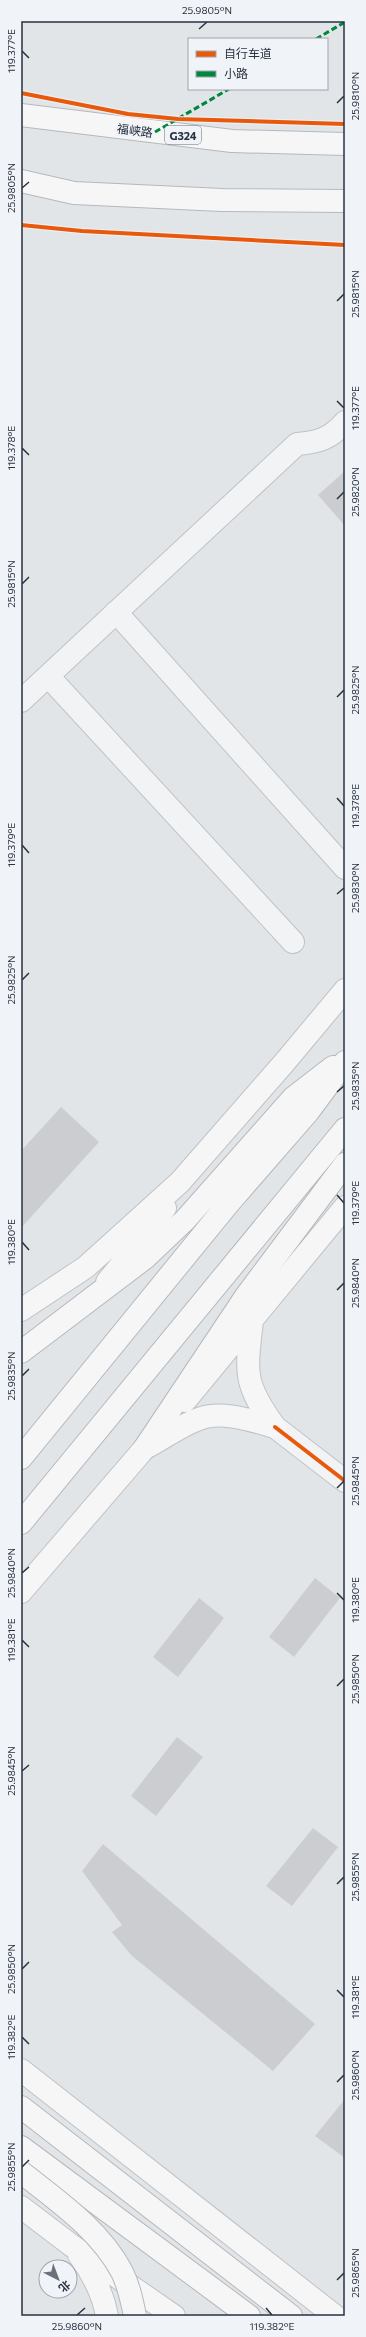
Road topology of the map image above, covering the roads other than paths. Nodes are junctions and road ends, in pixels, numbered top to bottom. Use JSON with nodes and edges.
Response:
{"nodes":[{"id":1,"x":21,"y":115,"type":"edge"},
{"id":2,"x":345,"y":144,"type":"edge"},
{"id":3,"x":21,"y":181,"type":"edge"},
{"id":4,"x":345,"y":201,"type":"edge"},
{"id":5,"x":345,"y":422,"type":"edge"},
{"id":6,"x":116,"y":612,"type":"junction"},
{"id":7,"x":48,"y":676,"type":"junction"},
{"id":8,"x":21,"y":701,"type":"edge"},
{"id":9,"x":345,"y":868,"type":"edge"},
{"id":10,"x":293,"y":942,"type":"dead end"},
{"id":11,"x":345,"y":990,"type":"edge"},
{"id":12,"x":345,"y":1058,"type":"edge"},
{"id":13,"x":345,"y":1062,"type":"edge"},
{"id":14,"x":300,"y":1105,"type":"junction"},
{"id":15,"x":342,"y":1133,"type":"edge"},
{"id":16,"x":206,"y":1153,"type":"junction"},
{"id":17,"x":345,"y":1164,"type":"edge"},
{"id":18,"x":345,"y":1207,"type":"edge"},
{"id":19,"x":91,"y":1300,"type":"junction"},
{"id":20,"x":21,"y":1310,"type":"edge"},
{"id":21,"x":252,"y":1321,"type":"junction"},
{"id":22,"x":21,"y":1352,"type":"edge"},
{"id":23,"x":275,"y":1427,"type":"junction"},
{"id":24,"x":144,"y":1449,"type":"junction"},
{"id":25,"x":21,"y":1458,"type":"edge"},
{"id":26,"x":345,"y":1481,"type":"edge"},
{"id":27,"x":21,"y":1523,"type":"edge"},
{"id":28,"x":21,"y":1592,"type":"edge"},
{"id":29,"x":21,"y":2070,"type":"edge"},
{"id":30,"x":21,"y":2107,"type":"edge"},
{"id":31,"x":21,"y":2147,"type":"edge"},
{"id":32,"x":21,"y":2172,"type":"edge"},
{"id":33,"x":21,"y":2207,"type":"edge"},
{"id":34,"x":71,"y":2245,"type":"junction"},
{"id":35,"x":107,"y":2316,"type":"edge"},
{"id":36,"x":135,"y":2316,"type":"edge"},
{"id":37,"x":174,"y":2316,"type":"edge"},
{"id":38,"x":249,"y":2316,"type":"edge"},
{"id":39,"x":290,"y":2316,"type":"edge"},
{"id":40,"x":335,"y":2316,"type":"edge"}],
"edges":[{"from":1,"to":2,"type":"main road","name":"福峡路","number":"G324"},
{"from":3,"to":4,"type":"main road"},
{"from":5,"to":6,"type":"street"},
{"from":6,"to":7,"type":"street"},
{"from":6,"to":9,"type":"street"},
{"from":7,"to":8,"type":"street"},
{"from":7,"to":10,"type":"street"},
{"from":11,"to":16,"type":"main road"},
{"from":12,"to":14,"type":"main road"},
{"from":13,"to":14,"type":"main road"},
{"from":14,"to":19,"type":"main road"},
{"from":14,"to":25,"type":"main road"},
{"from":15,"to":27,"type":"main road"},
{"from":16,"to":19,"type":"main road"},
{"from":16,"to":20,"type":"main road"},
{"from":17,"to":24,"type":"main road"},
{"from":18,"to":21,"type":"main road"},
{"from":19,"to":22,"type":"main road"},
{"from":21,"to":23,"type":"main road"},
{"from":21,"to":24,"type":"main road"},
{"from":23,"to":24,"type":"main road"},
{"from":23,"to":26,"type":"street"},
{"from":24,"to":28,"type":"main road"},
{"from":29,"to":40,"type":"main road"},
{"from":30,"to":39,"type":"main road"},
{"from":31,"to":38,"type":"main road"},
{"from":32,"to":36,"type":"main road","bridge":true},
{"from":33,"to":34,"type":"main road"},
{"from":34,"to":35,"type":"main road"},
{"from":34,"to":37,"type":"main road"}]}
